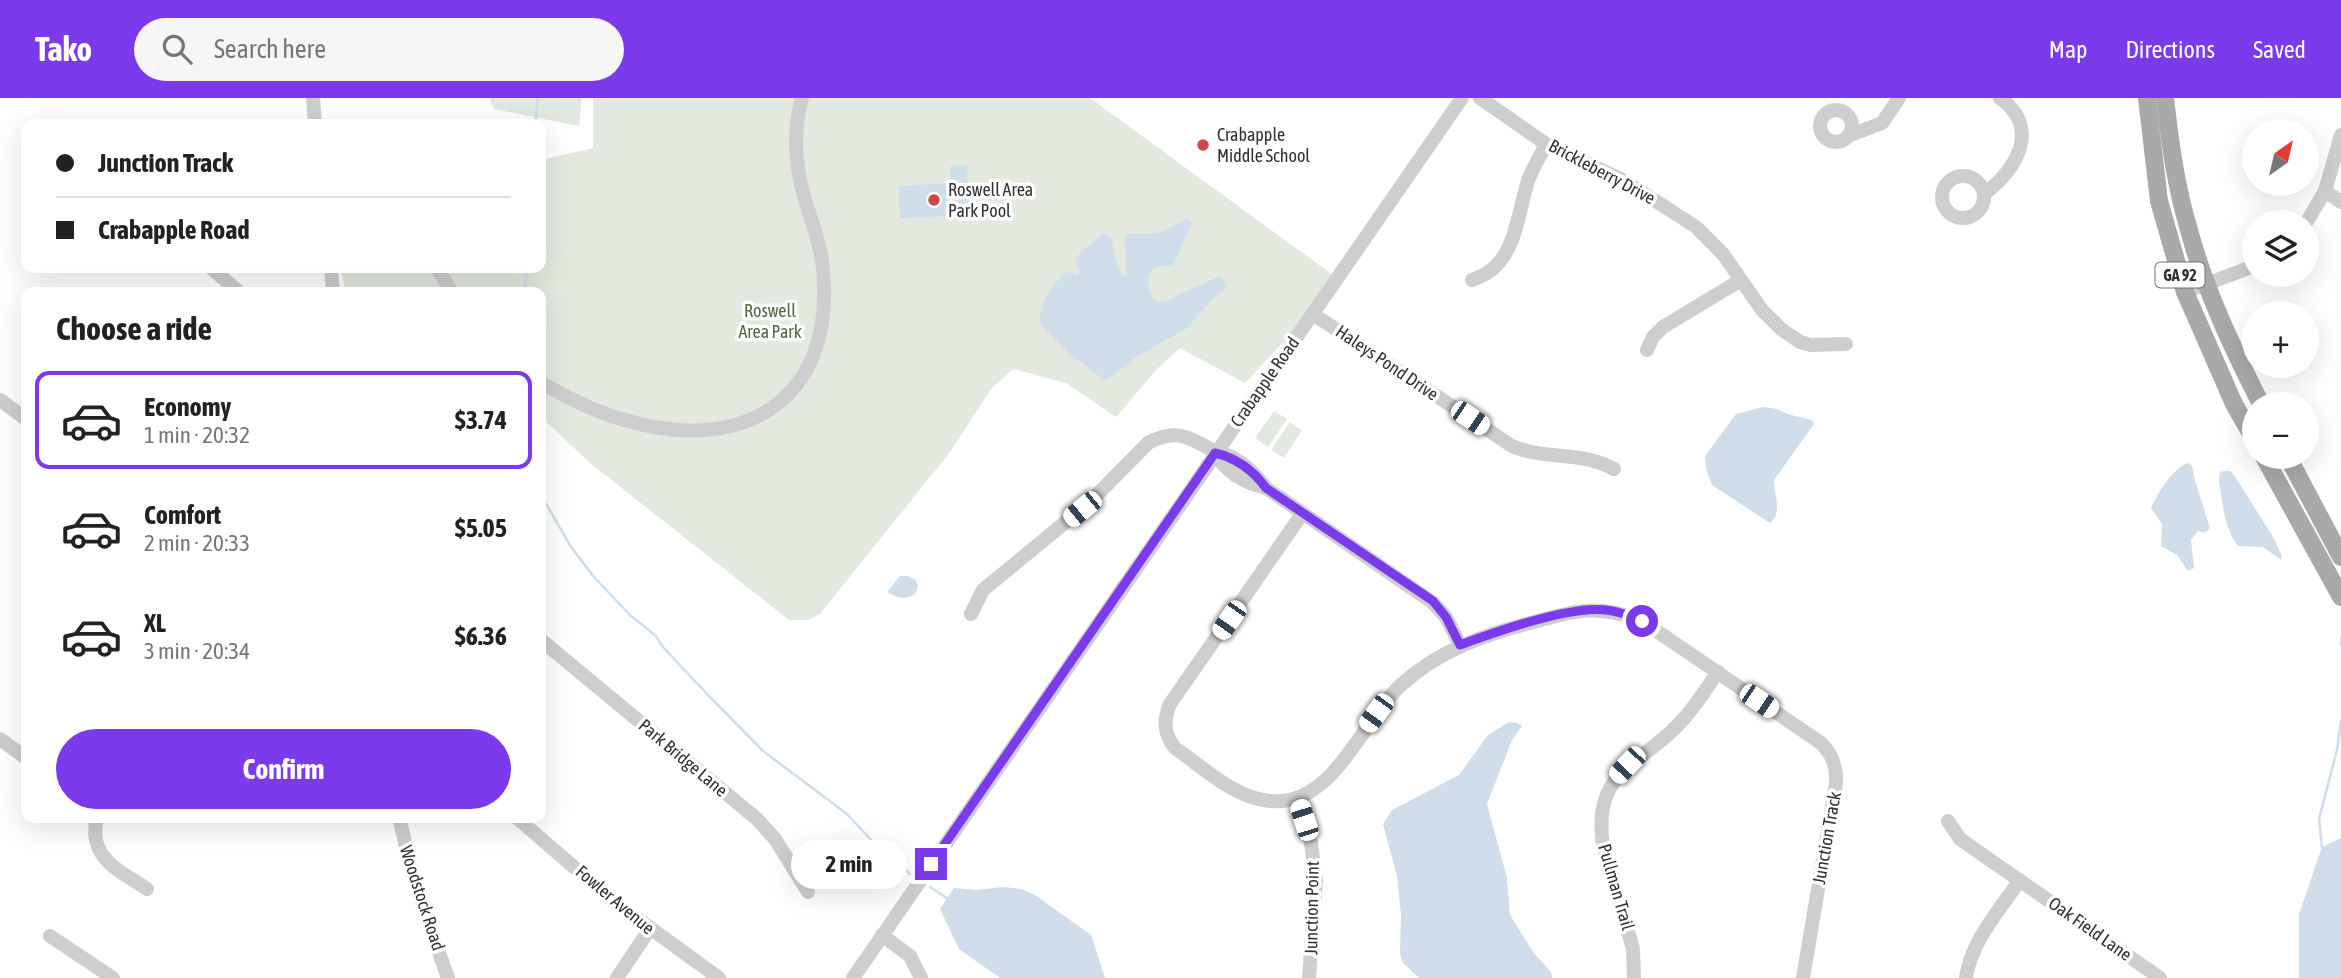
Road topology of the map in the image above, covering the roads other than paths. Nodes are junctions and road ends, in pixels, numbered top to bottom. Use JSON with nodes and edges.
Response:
{"nodes":[{"id":1,"x":313,"y":98,"type":"edge"},
{"id":2,"x":802,"y":98,"type":"edge"},
{"id":3,"x":1462,"y":98,"type":"edge"},
{"id":4,"x":1479,"y":98,"type":"edge"},
{"id":5,"x":1899,"y":98,"type":"edge"},
{"id":6,"x":2000,"y":98,"type":"edge"},
{"id":7,"x":2147,"y":98,"type":"edge"},
{"id":8,"x":2165,"y":98,"type":"edge"},
{"id":9,"x":315,"y":119,"type":"edge"},
{"id":10,"x":2341,"y":135,"type":"edge"},
{"id":11,"x":1848,"y":136,"type":"dead end"},
{"id":12,"x":1546,"y":144,"type":"junction"},
{"id":13,"x":2325,"y":191,"type":"junction"},
{"id":14,"x":1984,"y":194,"type":"dead end"},
{"id":15,"x":2341,"y":202,"type":"edge"},
{"id":16,"x":2314,"y":210,"type":"edge"},
{"id":17,"x":2242,"y":271,"type":"edge"},
{"id":18,"x":217,"y":273,"type":"edge"},
{"id":19,"x":1472,"y":280,"type":"dead end"},
{"id":20,"x":1741,"y":280,"type":"junction"},
{"id":21,"x":2207,"y":284,"type":"junction"},
{"id":22,"x":233,"y":287,"type":"edge"},
{"id":23,"x":2185,"y":292,"type":"junction"},
{"id":24,"x":1313,"y":314,"type":"junction"},
{"id":25,"x":1846,"y":344,"type":"dead end"},
{"id":26,"x":1647,"y":350,"type":"dead end"},
{"id":27,"x":546,"y":386,"type":"edge"},
{"id":28,"x":2256,"y":392,"type":"edge"},
{"id":29,"x":0,"y":400,"type":"edge"},
{"id":30,"x":21,"y":415,"type":"edge"},
{"id":31,"x":2242,"y":418,"type":"edge"},
{"id":32,"x":1215,"y":453,"type":"junction"},
{"id":33,"x":1614,"y":468,"type":"dead end"},
{"id":34,"x":2271,"y":469,"type":"edge"},
{"id":35,"x":2294,"y":469,"type":"edge"},
{"id":36,"x":1302,"y":514,"type":"junction"},
{"id":37,"x":2341,"y":557,"type":"edge"},
{"id":38,"x":2341,"y":597,"type":"edge"},
{"id":39,"x":971,"y":614,"type":"dead end"},
{"id":40,"x":546,"y":644,"type":"edge"},
{"id":41,"x":1460,"y":645,"type":"junction"},
{"id":42,"x":1717,"y":672,"type":"junction"},
{"id":43,"x":0,"y":739,"type":"edge"},
{"id":44,"x":21,"y":754,"type":"edge"},
{"id":45,"x":1297,"y":798,"type":"junction"},
{"id":46,"x":1948,"y":821,"type":"dead end"},
{"id":47,"x":96,"y":823,"type":"edge"},
{"id":48,"x":400,"y":823,"type":"edge"},
{"id":49,"x":523,"y":823,"type":"edge"},
{"id":50,"x":2020,"y":880,"type":"junction"},
{"id":51,"x":147,"y":889,"type":"dead end"},
{"id":52,"x":808,"y":892,"type":"dead end"},
{"id":53,"x":649,"y":930,"type":"junction"},
{"id":54,"x":882,"y":935,"type":"junction"},
{"id":55,"x":50,"y":936,"type":"dead end"},
{"id":56,"x":113,"y":978,"type":"edge"},
{"id":57,"x":449,"y":978,"type":"edge"},
{"id":58,"x":617,"y":978,"type":"edge"},
{"id":59,"x":719,"y":978,"type":"edge"},
{"id":60,"x":853,"y":978,"type":"edge"},
{"id":61,"x":921,"y":978,"type":"edge"},
{"id":62,"x":1309,"y":978,"type":"edge"},
{"id":63,"x":1634,"y":978,"type":"edge"},
{"id":64,"x":1803,"y":978,"type":"edge"},
{"id":65,"x":1966,"y":978,"type":"edge"},
{"id":66,"x":2160,"y":978,"type":"edge"}],
"edges":[{"from":1,"to":9,"type":"street"},
{"from":2,"to":27,"type":"street"},
{"from":3,"to":24,"type":"street","name":"Crabapple Road"},
{"from":4,"to":12,"type":"street","name":"Brickleberry Drive"},
{"from":5,"to":11,"type":"street"},
{"from":6,"to":14,"type":"street"},
{"from":7,"to":23,"type":"main road","number":"GA 92"},
{"from":8,"to":21,"type":"main road","number":"GA 92"},
{"from":10,"to":13,"type":"street"},
{"from":12,"to":19,"type":"street"},
{"from":12,"to":20,"type":"street","name":"Brickleberry Drive"},
{"from":13,"to":15,"type":"street"},
{"from":13,"to":16,"type":"street"},
{"from":17,"to":21,"type":"street"},
{"from":18,"to":22,"type":"street"},
{"from":20,"to":25,"type":"street","name":"Brickleberry Drive"},
{"from":20,"to":26,"type":"street"},
{"from":21,"to":23,"type":"street"},
{"from":21,"to":28,"type":"main road","number":"GA 92"},
{"from":23,"to":31,"type":"main road","number":"GA 92"},
{"from":24,"to":32,"type":"street","name":"Crabapple Road"},
{"from":24,"to":33,"type":"street","name":"Haleys Pond Drive"},
{"from":29,"to":30,"type":"street"},
{"from":32,"to":36,"type":"street"},
{"from":32,"to":39,"type":"street"},
{"from":32,"to":54,"type":"street","name":"Crabapple Road"},
{"from":34,"to":38,"type":"main road"},
{"from":35,"to":37,"type":"main road"},
{"from":36,"to":41,"type":"street"},
{"from":36,"to":45,"type":"street","name":"Junction Track"},
{"from":40,"to":52,"type":"street","name":"Park Bridge Lane"},
{"from":41,"to":42,"type":"street","name":"Junction Track"},
{"from":41,"to":45,"type":"street","name":"Junction Track"},
{"from":42,"to":63,"type":"street","name":"Pullman Trail"},
{"from":42,"to":64,"type":"street","name":"Junction Track"},
{"from":43,"to":44,"type":"street"},
{"from":45,"to":62,"type":"street","name":"Junction Point"},
{"from":46,"to":50,"type":"street","name":"Oak Field Lane"},
{"from":47,"to":51,"type":"street"},
{"from":48,"to":57,"type":"street","name":"Woodstock Road"},
{"from":49,"to":53,"type":"street","name":"Fowler Avenue"},
{"from":50,"to":65,"type":"street"},
{"from":50,"to":66,"type":"street","name":"Oak Field Lane"},
{"from":53,"to":58,"type":"street"},
{"from":53,"to":59,"type":"street","name":"Fowler Avenue"},
{"from":54,"to":60,"type":"street","name":"Crabapple Road"},
{"from":54,"to":61,"type":"street"},
{"from":55,"to":56,"type":"street"}]}
